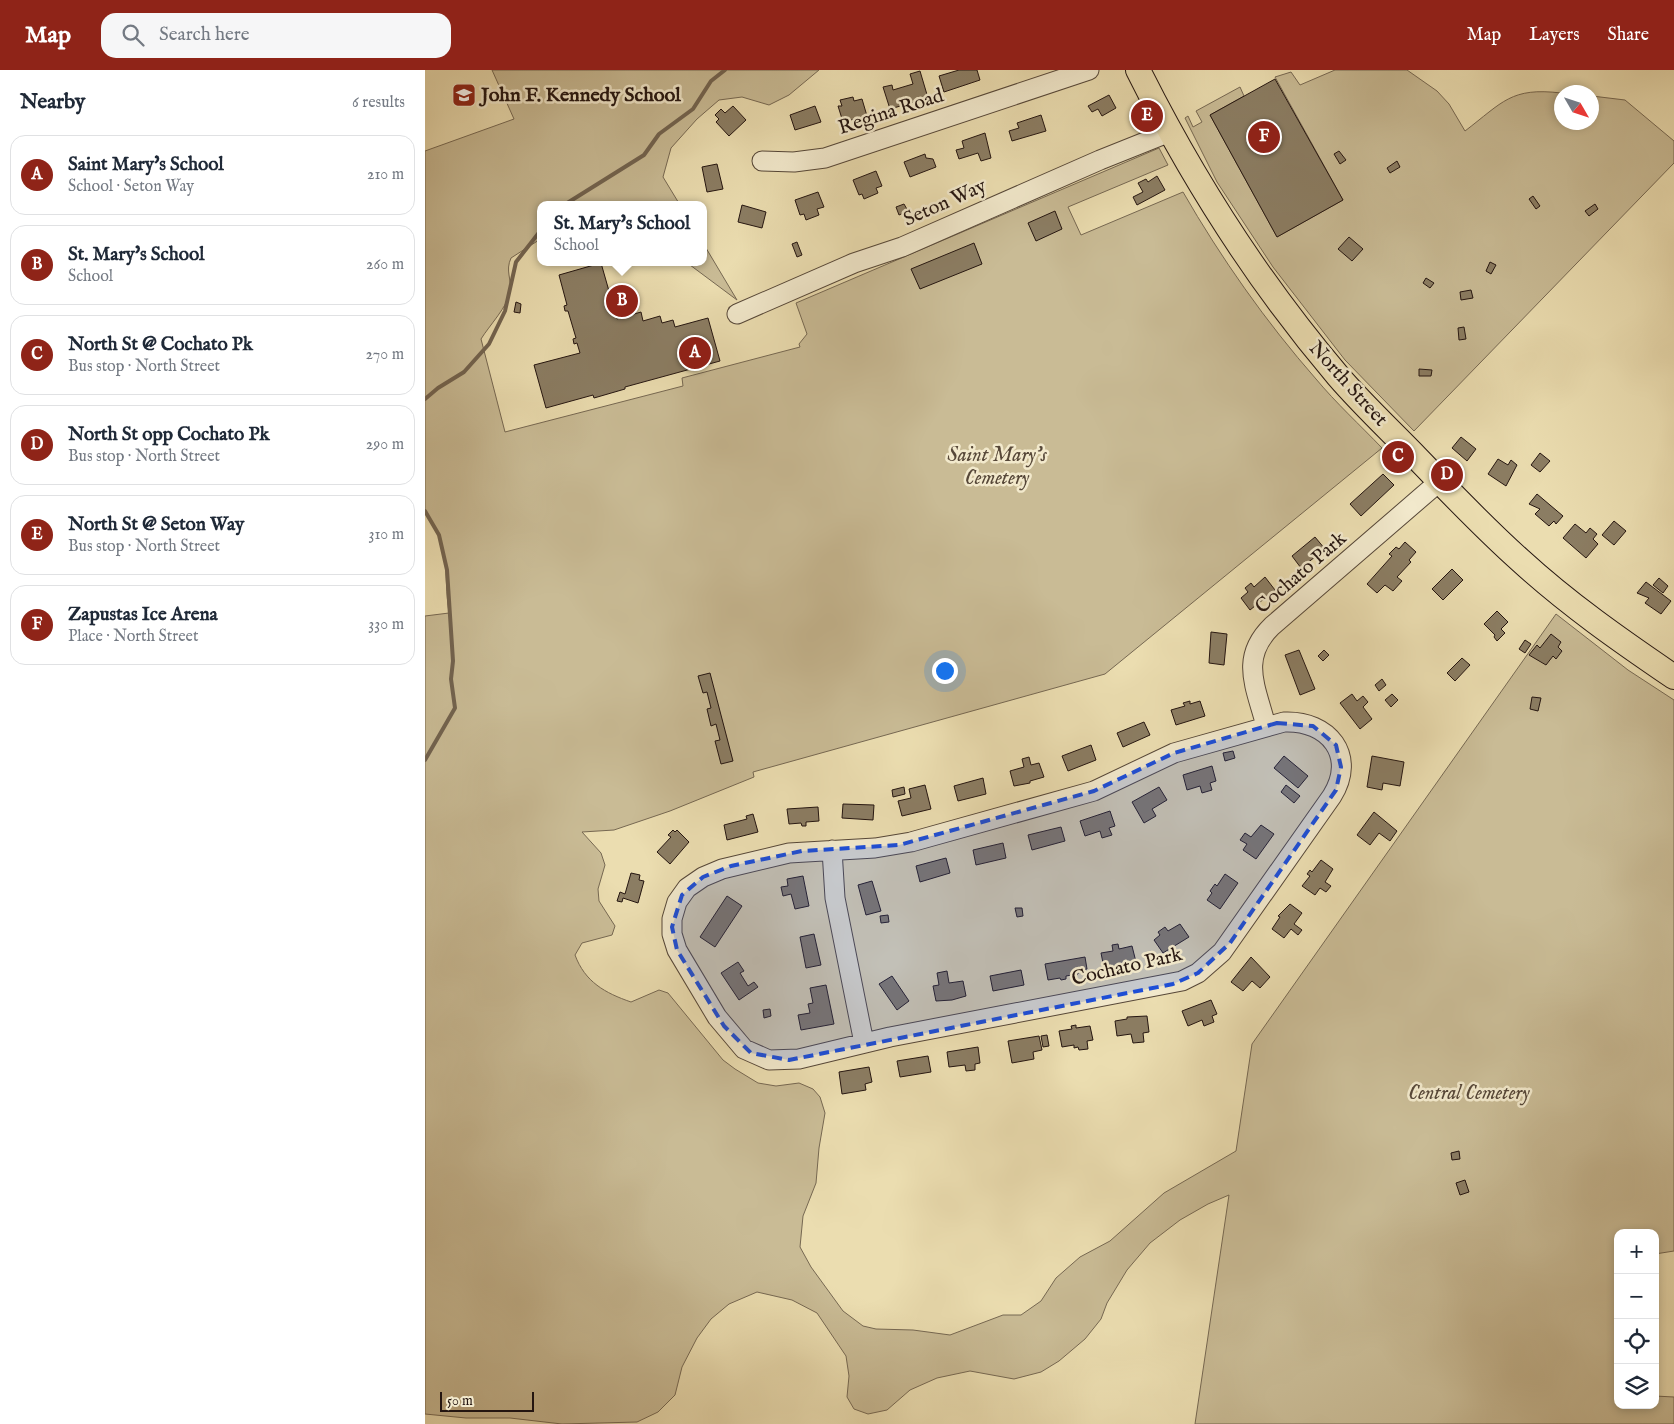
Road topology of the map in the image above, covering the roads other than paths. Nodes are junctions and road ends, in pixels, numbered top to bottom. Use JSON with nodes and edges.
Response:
{"nodes":[{"id":1,"x":1089,"y":70,"type":"edge"},
{"id":2,"x":1138,"y":70,"type":"edge"},
{"id":3,"x":1170,"y":132,"type":"junction"},
{"id":4,"x":761,"y":160,"type":"dead end"},
{"id":5,"x":737,"y":314,"type":"dead end"},
{"id":6,"x":1440,"y":482,"type":"junction"},
{"id":7,"x":1674,"y":677,"type":"edge"},
{"id":8,"x":1266,"y":726,"type":"junction"},
{"id":9,"x":832,"y":850,"type":"junction"},
{"id":10,"x":864,"y":1043,"type":"junction"}],
"edges":[{"from":1,"to":4,"type":"street","name":"Regina Road"},
{"from":2,"to":3,"type":"main road","name":"North Street"},
{"from":3,"to":5,"type":"street","name":"Seton Way"},
{"from":3,"to":6,"type":"main road","name":"North Street"},
{"from":6,"to":7,"type":"main road","name":"North Street"},
{"from":6,"to":8,"type":"street","name":"Cochato Park"},
{"from":8,"to":9,"type":"street","name":"Cochato Park"},
{"from":8,"to":10,"type":"street","name":"Cochato Park"},
{"from":9,"to":10,"type":"street"},
{"from":9,"to":10,"type":"street","name":"Cochato Park"}]}
